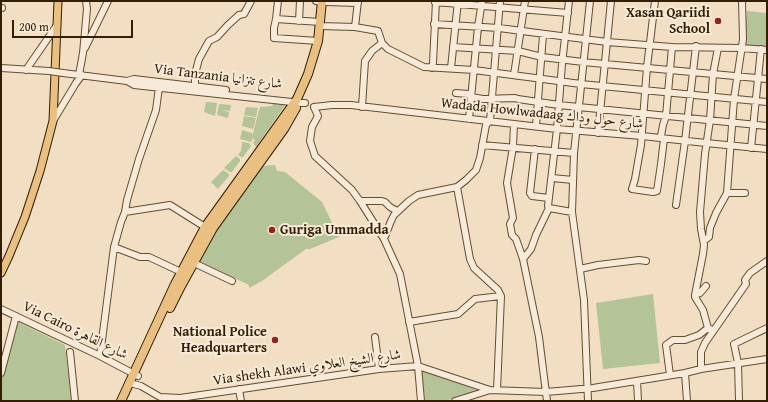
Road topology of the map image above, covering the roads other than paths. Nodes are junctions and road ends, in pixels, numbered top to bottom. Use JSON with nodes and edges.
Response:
{"nodes":[{"id":1,"x":58,"y":1,"type":"edge"},
{"id":2,"x":86,"y":1,"type":"edge"},
{"id":3,"x":108,"y":1,"type":"edge"},
{"id":4,"x":251,"y":1,"type":"edge"},
{"id":5,"x":278,"y":1,"type":"edge"},
{"id":6,"x":300,"y":1,"type":"edge"},
{"id":7,"x":322,"y":1,"type":"edge"},
{"id":8,"x":525,"y":1,"type":"edge"},
{"id":9,"x":569,"y":1,"type":"edge"},
{"id":10,"x":590,"y":1,"type":"edge"},
{"id":11,"x":611,"y":1,"type":"edge"},
{"id":12,"x":655,"y":1,"type":"edge"},
{"id":13,"x":742,"y":1,"type":"edge"},
{"id":14,"x":358,"y":2,"type":"edge"},
{"id":15,"x":435,"y":2,"type":"edge"},
{"id":16,"x":458,"y":2,"type":"edge"},
{"id":17,"x":482,"y":4,"type":"edge"},
{"id":18,"x":500,"y":4,"type":"edge"},
{"id":19,"x":523,"y":10,"type":"junction"},
{"id":20,"x":568,"y":13,"type":"junction"},
{"id":21,"x":276,"y":19,"type":"junction"},
{"id":22,"x":299,"y":20,"type":"junction"},
{"id":23,"x":434,"y":24,"type":"junction"},
{"id":24,"x":321,"y":25,"type":"junction"},
{"id":25,"x":455,"y":25,"type":"junction"},
{"id":26,"x":57,"y":26,"type":"junction"},
{"id":27,"x":355,"y":27,"type":"junction"},
{"id":28,"x":478,"y":27,"type":"junction"},
{"id":29,"x":499,"y":28,"type":"junction"},
{"id":30,"x":521,"y":31,"type":"junction"},
{"id":31,"x":543,"y":35,"type":"junction"},
{"id":32,"x":565,"y":37,"type":"junction"},
{"id":33,"x":586,"y":40,"type":"junction"},
{"id":34,"x":318,"y":41,"type":"junction"},
{"id":35,"x":607,"y":42,"type":"junction"},
{"id":36,"x":382,"y":43,"type":"junction"},
{"id":37,"x":650,"y":44,"type":"junction"},
{"id":38,"x":696,"y":46,"type":"junction"},
{"id":39,"x":453,"y":47,"type":"junction"},
{"id":40,"x":672,"y":47,"type":"junction"},
{"id":41,"x":718,"y":48,"type":"junction"},
{"id":42,"x":741,"y":48,"type":"junction"},
{"id":43,"x":476,"y":49,"type":"junction"},
{"id":44,"x":497,"y":50,"type":"junction"},
{"id":45,"x":764,"y":50,"type":"edge"},
{"id":46,"x":518,"y":51,"type":"junction"},
{"id":47,"x":83,"y":53,"type":"junction"},
{"id":48,"x":542,"y":57,"type":"junction"},
{"id":49,"x":562,"y":59,"type":"junction"},
{"id":50,"x":583,"y":62,"type":"junction"},
{"id":51,"x":605,"y":63,"type":"junction"},
{"id":52,"x":647,"y":67,"type":"junction"},
{"id":53,"x":1,"y":68,"type":"edge"},
{"id":54,"x":432,"y":68,"type":"junction"},
{"id":55,"x":451,"y":68,"type":"junction"},
{"id":56,"x":26,"y":70,"type":"junction"},
{"id":57,"x":474,"y":70,"type":"junction"},
{"id":58,"x":670,"y":70,"type":"junction"},
{"id":59,"x":693,"y":71,"type":"junction"},
{"id":60,"x":494,"y":73,"type":"junction"},
{"id":61,"x":714,"y":74,"type":"junction"},
{"id":62,"x":81,"y":75,"type":"junction"},
{"id":63,"x":514,"y":76,"type":"junction"},
{"id":64,"x":737,"y":77,"type":"junction"},
{"id":65,"x":758,"y":77,"type":"junction"},
{"id":66,"x":767,"y":79,"type":"edge"},
{"id":67,"x":540,"y":80,"type":"junction"},
{"id":68,"x":127,"y":82,"type":"junction"},
{"id":69,"x":561,"y":82,"type":"junction"},
{"id":70,"x":581,"y":84,"type":"junction"},
{"id":71,"x":603,"y":86,"type":"junction"},
{"id":72,"x":195,"y":87,"type":"junction"},
{"id":73,"x":159,"y":88,"type":"junction"},
{"id":74,"x":184,"y":88,"type":"junction"},
{"id":75,"x":645,"y":90,"type":"junction"},
{"id":76,"x":668,"y":92,"type":"junction"},
{"id":77,"x":456,"y":93,"type":"dead end"},
{"id":78,"x":690,"y":95,"type":"junction"},
{"id":79,"x":712,"y":96,"type":"junction"},
{"id":80,"x":471,"y":97,"type":"junction"},
{"id":81,"x":492,"y":97,"type":"junction"},
{"id":82,"x":734,"y":99,"type":"junction"},
{"id":83,"x":299,"y":101,"type":"junction"},
{"id":84,"x":756,"y":101,"type":"junction"},
{"id":85,"x":767,"y":102,"type":"edge"},
{"id":86,"x":539,"y":103,"type":"junction"},
{"id":87,"x":559,"y":106,"type":"junction"},
{"id":88,"x":314,"y":107,"type":"junction"},
{"id":89,"x":362,"y":107,"type":"junction"},
{"id":90,"x":578,"y":108,"type":"junction"},
{"id":91,"x":600,"y":109,"type":"junction"},
{"id":92,"x":644,"y":113,"type":"junction"},
{"id":93,"x":666,"y":116,"type":"junction"},
{"id":94,"x":688,"y":118,"type":"junction"},
{"id":95,"x":469,"y":119,"type":"junction"},
{"id":96,"x":710,"y":120,"type":"junction"},
{"id":97,"x":54,"y":121,"type":"junction"},
{"id":98,"x":490,"y":121,"type":"junction"},
{"id":99,"x":733,"y":122,"type":"junction"},
{"id":100,"x":514,"y":124,"type":"junction"},
{"id":101,"x":754,"y":124,"type":"junction"},
{"id":102,"x":536,"y":126,"type":"junction"},
{"id":103,"x":767,"y":126,"type":"edge"},
{"id":104,"x":557,"y":129,"type":"junction"},
{"id":105,"x":576,"y":131,"type":"junction"},
{"id":106,"x":598,"y":133,"type":"junction"},
{"id":107,"x":642,"y":136,"type":"junction"},
{"id":108,"x":664,"y":139,"type":"junction"},
{"id":109,"x":686,"y":141,"type":"junction"},
{"id":110,"x":706,"y":143,"type":"junction"},
{"id":111,"x":482,"y":145,"type":"junction"},
{"id":112,"x":730,"y":146,"type":"junction"},
{"id":113,"x":513,"y":147,"type":"junction"},
{"id":114,"x":751,"y":148,"type":"junction"},
{"id":115,"x":535,"y":149,"type":"junction"},
{"id":116,"x":767,"y":149,"type":"edge"},
{"id":117,"x":555,"y":152,"type":"junction"},
{"id":118,"x":574,"y":153,"type":"junction"},
{"id":119,"x":261,"y":154,"type":"junction"},
{"id":120,"x":552,"y":178,"type":"junction"},
{"id":121,"x":573,"y":180,"type":"junction"},
{"id":122,"x":456,"y":187,"type":"junction"},
{"id":123,"x":727,"y":193,"type":"junction"},
{"id":124,"x":745,"y":194,"type":"dead end"},
{"id":125,"x":550,"y":198,"type":"junction"},
{"id":126,"x":360,"y":201,"type":"junction"},
{"id":127,"x":676,"y":205,"type":"dead end"},
{"id":128,"x":549,"y":208,"type":"junction"},
{"id":129,"x":397,"y":211,"type":"junction"},
{"id":130,"x":125,"y":212,"type":"junction"},
{"id":131,"x":572,"y":212,"type":"junction"},
{"id":132,"x":205,"y":227,"type":"junction"},
{"id":133,"x":384,"y":239,"type":"junction"},
{"id":134,"x":704,"y":241,"type":"junction"},
{"id":135,"x":114,"y":247,"type":"junction"},
{"id":136,"x":196,"y":250,"type":"junction"},
{"id":137,"x":523,"y":259,"type":"junction"},
{"id":138,"x":646,"y":261,"type":"dead end"},
{"id":139,"x":767,"y":261,"type":"edge"},
{"id":140,"x":194,"y":263,"type":"junction"},
{"id":141,"x":580,"y":269,"type":"junction"},
{"id":142,"x":181,"y":272,"type":"junction"},
{"id":143,"x":1,"y":273,"type":"edge"},
{"id":144,"x":232,"y":281,"type":"dead end"},
{"id":145,"x":706,"y":286,"type":"dead end"},
{"id":146,"x":695,"y":295,"type":"junction"},
{"id":147,"x":501,"y":296,"type":"junction"},
{"id":148,"x":1,"y":309,"type":"edge"},
{"id":149,"x":16,"y":316,"type":"junction"},
{"id":150,"x":409,"y":322,"type":"junction"},
{"id":151,"x":767,"y":328,"type":"edge"},
{"id":152,"x":711,"y":330,"type":"junction"},
{"id":153,"x":375,"y":337,"type":"dead end"},
{"id":154,"x":70,"y":352,"type":"dead end"},
{"id":155,"x":100,"y":356,"type":"junction"},
{"id":156,"x":767,"y":359,"type":"edge"},
{"id":157,"x":738,"y":363,"type":"junction"},
{"id":158,"x":418,"y":366,"type":"junction"},
{"id":159,"x":379,"y":369,"type":"junction"},
{"id":160,"x":701,"y":369,"type":"junction"},
{"id":161,"x":1,"y":373,"type":"edge"},
{"id":162,"x":685,"y":373,"type":"junction"},
{"id":163,"x":670,"y":375,"type":"junction"},
{"id":164,"x":135,"y":380,"type":"junction"},
{"id":165,"x":637,"y":380,"type":"junction"},
{"id":166,"x":588,"y":388,"type":"junction"},
{"id":167,"x":239,"y":390,"type":"junction"},
{"id":168,"x":494,"y":390,"type":"junction"},
{"id":169,"x":546,"y":392,"type":"junction"},
{"id":170,"x":199,"y":395,"type":"joint"},
{"id":171,"x":162,"y":399,"type":"edge"},
{"id":172,"x":75,"y":401,"type":"edge"},
{"id":173,"x":121,"y":401,"type":"edge"},
{"id":174,"x":125,"y":401,"type":"edge"},
{"id":175,"x":241,"y":401,"type":"edge"},
{"id":176,"x":421,"y":401,"type":"edge"},
{"id":177,"x":455,"y":401,"type":"edge"},
{"id":178,"x":547,"y":401,"type":"edge"},
{"id":179,"x":588,"y":401,"type":"edge"},
{"id":180,"x":638,"y":401,"type":"edge"},
{"id":181,"x":687,"y":401,"type":"edge"},
{"id":182,"x":739,"y":401,"type":"edge"}],
"edges":[{"from":1,"to":26,"type":"main road"},
{"from":2,"to":47,"type":"street"},
{"from":3,"to":47,"type":"street"},
{"from":4,"to":72,"type":"street"},
{"from":5,"to":21,"type":"street"},
{"from":6,"to":22,"type":"street"},
{"from":7,"to":14,"type":"street"},
{"from":7,"to":24,"type":"highway"},
{"from":8,"to":19,"type":"street"},
{"from":9,"to":20,"type":"street"},
{"from":10,"to":33,"type":"street"},
{"from":11,"to":35,"type":"street"},
{"from":12,"to":37,"type":"street"},
{"from":13,"to":42,"type":"street"},
{"from":14,"to":27,"type":"street"},
{"from":15,"to":16,"type":"street"},
{"from":15,"to":23,"type":"street"},
{"from":16,"to":17,"type":"street"},
{"from":16,"to":25,"type":"street"},
{"from":17,"to":18,"type":"street"},
{"from":17,"to":28,"type":"street"},
{"from":18,"to":19,"type":"street"},
{"from":18,"to":29,"type":"street"},
{"from":19,"to":20,"type":"street"},
{"from":19,"to":30,"type":"street"},
{"from":20,"to":32,"type":"street"},
{"from":21,"to":22,"type":"street"},
{"from":21,"to":34,"type":"street"},
{"from":22,"to":24,"type":"street"},
{"from":23,"to":25,"type":"street"},
{"from":23,"to":54,"type":"street"},
{"from":24,"to":27,"type":"street"},
{"from":24,"to":34,"type":"highway"},
{"from":24,"to":83,"type":"highway"},
{"from":25,"to":28,"type":"street"},
{"from":25,"to":39,"type":"street"},
{"from":26,"to":56,"type":"street"},
{"from":26,"to":97,"type":"main road"},
{"from":27,"to":36,"type":"street"},
{"from":28,"to":29,"type":"street"},
{"from":28,"to":43,"type":"street"},
{"from":29,"to":30,"type":"street"},
{"from":29,"to":44,"type":"street"},
{"from":30,"to":31,"type":"street"},
{"from":30,"to":46,"type":"street"},
{"from":31,"to":32,"type":"street"},
{"from":31,"to":48,"type":"street"},
{"from":32,"to":33,"type":"street"},
{"from":32,"to":49,"type":"street"},
{"from":33,"to":35,"type":"street"},
{"from":33,"to":50,"type":"street"},
{"from":34,"to":83,"type":"highway"},
{"from":35,"to":37,"type":"street"},
{"from":35,"to":51,"type":"street"},
{"from":36,"to":54,"type":"street"},
{"from":36,"to":89,"type":"street"},
{"from":37,"to":40,"type":"street"},
{"from":37,"to":52,"type":"street"},
{"from":38,"to":40,"type":"street"},
{"from":38,"to":41,"type":"street"},
{"from":38,"to":59,"type":"street"},
{"from":39,"to":43,"type":"street"},
{"from":39,"to":55,"type":"street"},
{"from":40,"to":58,"type":"street"},
{"from":41,"to":42,"type":"street"},
{"from":41,"to":61,"type":"street"},
{"from":42,"to":45,"type":"street"},
{"from":42,"to":64,"type":"street"},
{"from":43,"to":44,"type":"street"},
{"from":43,"to":57,"type":"street"},
{"from":44,"to":46,"type":"street"},
{"from":44,"to":60,"type":"street"},
{"from":45,"to":65,"type":"street"},
{"from":46,"to":48,"type":"street"},
{"from":46,"to":63,"type":"street"},
{"from":47,"to":62,"type":"street"},
{"from":48,"to":49,"type":"street"},
{"from":48,"to":67,"type":"street"},
{"from":49,"to":50,"type":"street"},
{"from":49,"to":69,"type":"street"},
{"from":50,"to":51,"type":"street"},
{"from":50,"to":70,"type":"street"},
{"from":51,"to":52,"type":"street"},
{"from":51,"to":71,"type":"street"},
{"from":52,"to":58,"type":"street"},
{"from":52,"to":75,"type":"street"},
{"from":53,"to":56,"type":"street","name":"Via Tanzania شارع تنزانيا"},
{"from":54,"to":55,"type":"street"},
{"from":55,"to":57,"type":"street"},
{"from":56,"to":62,"type":"street","name":"Via Tanzania شارع تنزانيا","bridge":true},
{"from":57,"to":60,"type":"street"},
{"from":57,"to":80,"type":"street"},
{"from":58,"to":59,"type":"street"},
{"from":58,"to":76,"type":"street"},
{"from":59,"to":61,"type":"street"},
{"from":59,"to":78,"type":"street"},
{"from":60,"to":63,"type":"street"},
{"from":60,"to":81,"type":"street"},
{"from":61,"to":64,"type":"street"},
{"from":61,"to":79,"type":"street"},
{"from":62,"to":68,"type":"street","name":"Via Tanzania شارع تنزانيا"},
{"from":62,"to":97,"type":"street"},
{"from":63,"to":67,"type":"street"},
{"from":64,"to":65,"type":"street"},
{"from":64,"to":82,"type":"street"},
{"from":65,"to":66,"type":"street"},
{"from":65,"to":84,"type":"street"},
{"from":67,"to":69,"type":"street"},
{"from":67,"to":86,"type":"street"},
{"from":68,"to":73,"type":"street","name":"Via Tanzania شارع تنزانيا"},
{"from":68,"to":74,"type":"street","name":"Via Tanzania شارع تنزانيا"},
{"from":69,"to":70,"type":"street"},
{"from":69,"to":87,"type":"street"},
{"from":70,"to":71,"type":"street"},
{"from":70,"to":90,"type":"street"},
{"from":71,"to":75,"type":"street"},
{"from":71,"to":91,"type":"street"},
{"from":72,"to":74,"type":"street","name":"Via Tanzania شارع تنزانيا"},
{"from":72,"to":83,"type":"street","name":"Via Tanzania شارع تنزانيا"},
{"from":73,"to":74,"type":"street","name":"Via Tanzania شارع تنزانيا"},
{"from":73,"to":130,"type":"street"},
{"from":74,"to":83,"type":"street","name":"Via Tanzania شارع تنزانيا"},
{"from":75,"to":76,"type":"street"},
{"from":75,"to":92,"type":"street"},
{"from":76,"to":78,"type":"street"},
{"from":76,"to":93,"type":"street"},
{"from":77,"to":80,"type":"street"},
{"from":78,"to":79,"type":"street"},
{"from":78,"to":94,"type":"street"},
{"from":79,"to":82,"type":"street"},
{"from":79,"to":96,"type":"street"},
{"from":80,"to":81,"type":"street"},
{"from":80,"to":95,"type":"street"},
{"from":81,"to":86,"type":"street"},
{"from":81,"to":98,"type":"street"},
{"from":82,"to":84,"type":"street"},
{"from":82,"to":99,"type":"street"},
{"from":83,"to":88,"type":"street","name":"Via Tanzania شارع تنزانيا"},
{"from":83,"to":119,"type":"highway"},
{"from":84,"to":85,"type":"street"},
{"from":84,"to":101,"type":"street"},
{"from":86,"to":87,"type":"street"},
{"from":86,"to":102,"type":"street"},
{"from":87,"to":90,"type":"street"},
{"from":87,"to":104,"type":"street"},
{"from":88,"to":89,"type":"street","name":"Wadada Howlwadaag شارع حول وداك"},
{"from":88,"to":126,"type":"street"},
{"from":89,"to":95,"type":"street","name":"Wadada Howlwadaag شارع حول وداك"},
{"from":90,"to":91,"type":"street"},
{"from":90,"to":105,"type":"street"},
{"from":91,"to":92,"type":"street"},
{"from":91,"to":106,"type":"street"},
{"from":92,"to":93,"type":"street"},
{"from":92,"to":107,"type":"street"},
{"from":93,"to":94,"type":"street"},
{"from":93,"to":108,"type":"street"},
{"from":94,"to":96,"type":"street"},
{"from":94,"to":109,"type":"street"},
{"from":95,"to":98,"type":"street","name":"Wadada Howlwadaag شارع حول وداك"},
{"from":96,"to":99,"type":"street"},
{"from":96,"to":110,"type":"street"},
{"from":97,"to":143,"type":"main road"},
{"from":98,"to":100,"type":"street","name":"Wadada Howlwadaag شارع حول وداك"},
{"from":98,"to":111,"type":"street"},
{"from":99,"to":101,"type":"street"},
{"from":99,"to":112,"type":"street"},
{"from":100,"to":102,"type":"street","name":"Wadada Howlwadaag شارع حول وداك"},
{"from":100,"to":113,"type":"street"},
{"from":101,"to":103,"type":"street"},
{"from":101,"to":114,"type":"street"},
{"from":102,"to":104,"type":"street","name":"Wadada Howlwadaag شارع حول وداك"},
{"from":104,"to":105,"type":"street","name":"Wadada Howlwadaag شارع حول وداك"},
{"from":104,"to":117,"type":"street"},
{"from":105,"to":106,"type":"street","name":"Wadada Howlwadaag شارع حول وداك"},
{"from":105,"to":118,"type":"street"},
{"from":106,"to":107,"type":"street","name":"Wadada Howlwadaag شارع حول وداك"},
{"from":107,"to":108,"type":"street","name":"Wadada Howlwadaag شارع حول وداك"},
{"from":107,"to":108,"type":"street"},
{"from":108,"to":109,"type":"street","name":"Wadada Howlwadaag شارع حول وداك"},
{"from":109,"to":110,"type":"street","name":"Wadada Howlwadaag شارع حول وداك"},
{"from":109,"to":127,"type":"street"},
{"from":110,"to":112,"type":"street","name":"Wadada Howlwadaag شارع حول وداك"},
{"from":110,"to":134,"type":"street"},
{"from":111,"to":113,"type":"street"},
{"from":111,"to":122,"type":"street"},
{"from":112,"to":114,"type":"street","name":"Wadada Howlwadaag شارع حول وداك"},
{"from":112,"to":123,"type":"street"},
{"from":113,"to":115,"type":"street"},
{"from":113,"to":137,"type":"street"},
{"from":114,"to":116,"type":"street","name":"Wadada Howlwadaag شارع حول وداك"},
{"from":115,"to":117,"type":"street"},
{"from":115,"to":125,"type":"street"},
{"from":117,"to":118,"type":"street"},
{"from":117,"to":120,"type":"street"},
{"from":118,"to":121,"type":"street"},
{"from":119,"to":132,"type":"highway"},
{"from":119,"to":136,"type":"highway"},
{"from":120,"to":121,"type":"street"},
{"from":120,"to":125,"type":"street"},
{"from":121,"to":131,"type":"street"},
{"from":122,"to":129,"type":"street"},
{"from":122,"to":147,"type":"street"},
{"from":123,"to":124,"type":"street"},
{"from":123,"to":134,"type":"street"},
{"from":125,"to":128,"type":"street"},
{"from":126,"to":129,"type":"street"},
{"from":126,"to":133,"type":"street"},
{"from":128,"to":131,"type":"street"},
{"from":128,"to":137,"type":"street"},
{"from":129,"to":133,"type":"street"},
{"from":130,"to":132,"type":"street"},
{"from":130,"to":135,"type":"street"},
{"from":131,"to":141,"type":"street"},
{"from":132,"to":136,"type":"highway"},
{"from":133,"to":150,"type":"street"},
{"from":134,"to":146,"type":"street"},
{"from":135,"to":142,"type":"street"},
{"from":135,"to":155,"type":"street"},
{"from":136,"to":140,"type":"highway"},
{"from":136,"to":142,"type":"highway"},
{"from":137,"to":169,"type":"street"},
{"from":138,"to":141,"type":"street"},
{"from":139,"to":152,"type":"street"},
{"from":140,"to":144,"type":"street"},
{"from":140,"to":164,"type":"highway"},
{"from":141,"to":166,"type":"street"},
{"from":142,"to":164,"type":"highway"},
{"from":145,"to":146,"type":"street"},
{"from":146,"to":152,"type":"street"},
{"from":147,"to":150,"type":"street"},
{"from":147,"to":168,"type":"street"},
{"from":148,"to":149,"type":"street","name":"Via Cairo شارع القاهرة"},
{"from":149,"to":155,"type":"street","name":"Via Cairo شارع القاهرة"},
{"from":149,"to":161,"type":"street"},
{"from":150,"to":158,"type":"street"},
{"from":151,"to":157,"type":"street"},
{"from":152,"to":160,"type":"street"},
{"from":152,"to":163,"type":"street"},
{"from":153,"to":159,"type":"street"},
{"from":154,"to":172,"type":"street"},
{"from":155,"to":164,"type":"street","name":"Via Cairo شارع القاهرة"},
{"from":156,"to":157,"type":"street"},
{"from":157,"to":160,"type":"street"},
{"from":157,"to":182,"type":"street"},
{"from":158,"to":159,"type":"street","name":"Via shekh Alawi شارع الشيخ العلاوي"},
{"from":158,"to":168,"type":"street"},
{"from":158,"to":176,"type":"street"},
{"from":159,"to":167,"type":"street","name":"Via shekh Alawi شارع الشيخ العلاوي"},
{"from":160,"to":162,"type":"street"},
{"from":162,"to":163,"type":"street"},
{"from":162,"to":181,"type":"street"},
{"from":163,"to":165,"type":"street"},
{"from":164,"to":171,"type":"street","name":"Via Cairo شارع القاهرة"},
{"from":164,"to":173,"type":"highway"},
{"from":164,"to":174,"type":"highway"},
{"from":165,"to":166,"type":"street"},
{"from":165,"to":180,"type":"street"},
{"from":166,"to":169,"type":"street"},
{"from":166,"to":179,"type":"street"},
{"from":167,"to":170,"type":"street","name":"Via shekh Alawi شارع الشيخ العلاوي"},
{"from":167,"to":175,"type":"street"},
{"from":168,"to":169,"type":"street"},
{"from":168,"to":177,"type":"street"},
{"from":169,"to":178,"type":"street"},
{"from":170,"to":171,"type":"street","name":"Via Cairo شارع القاهرة"}]}
